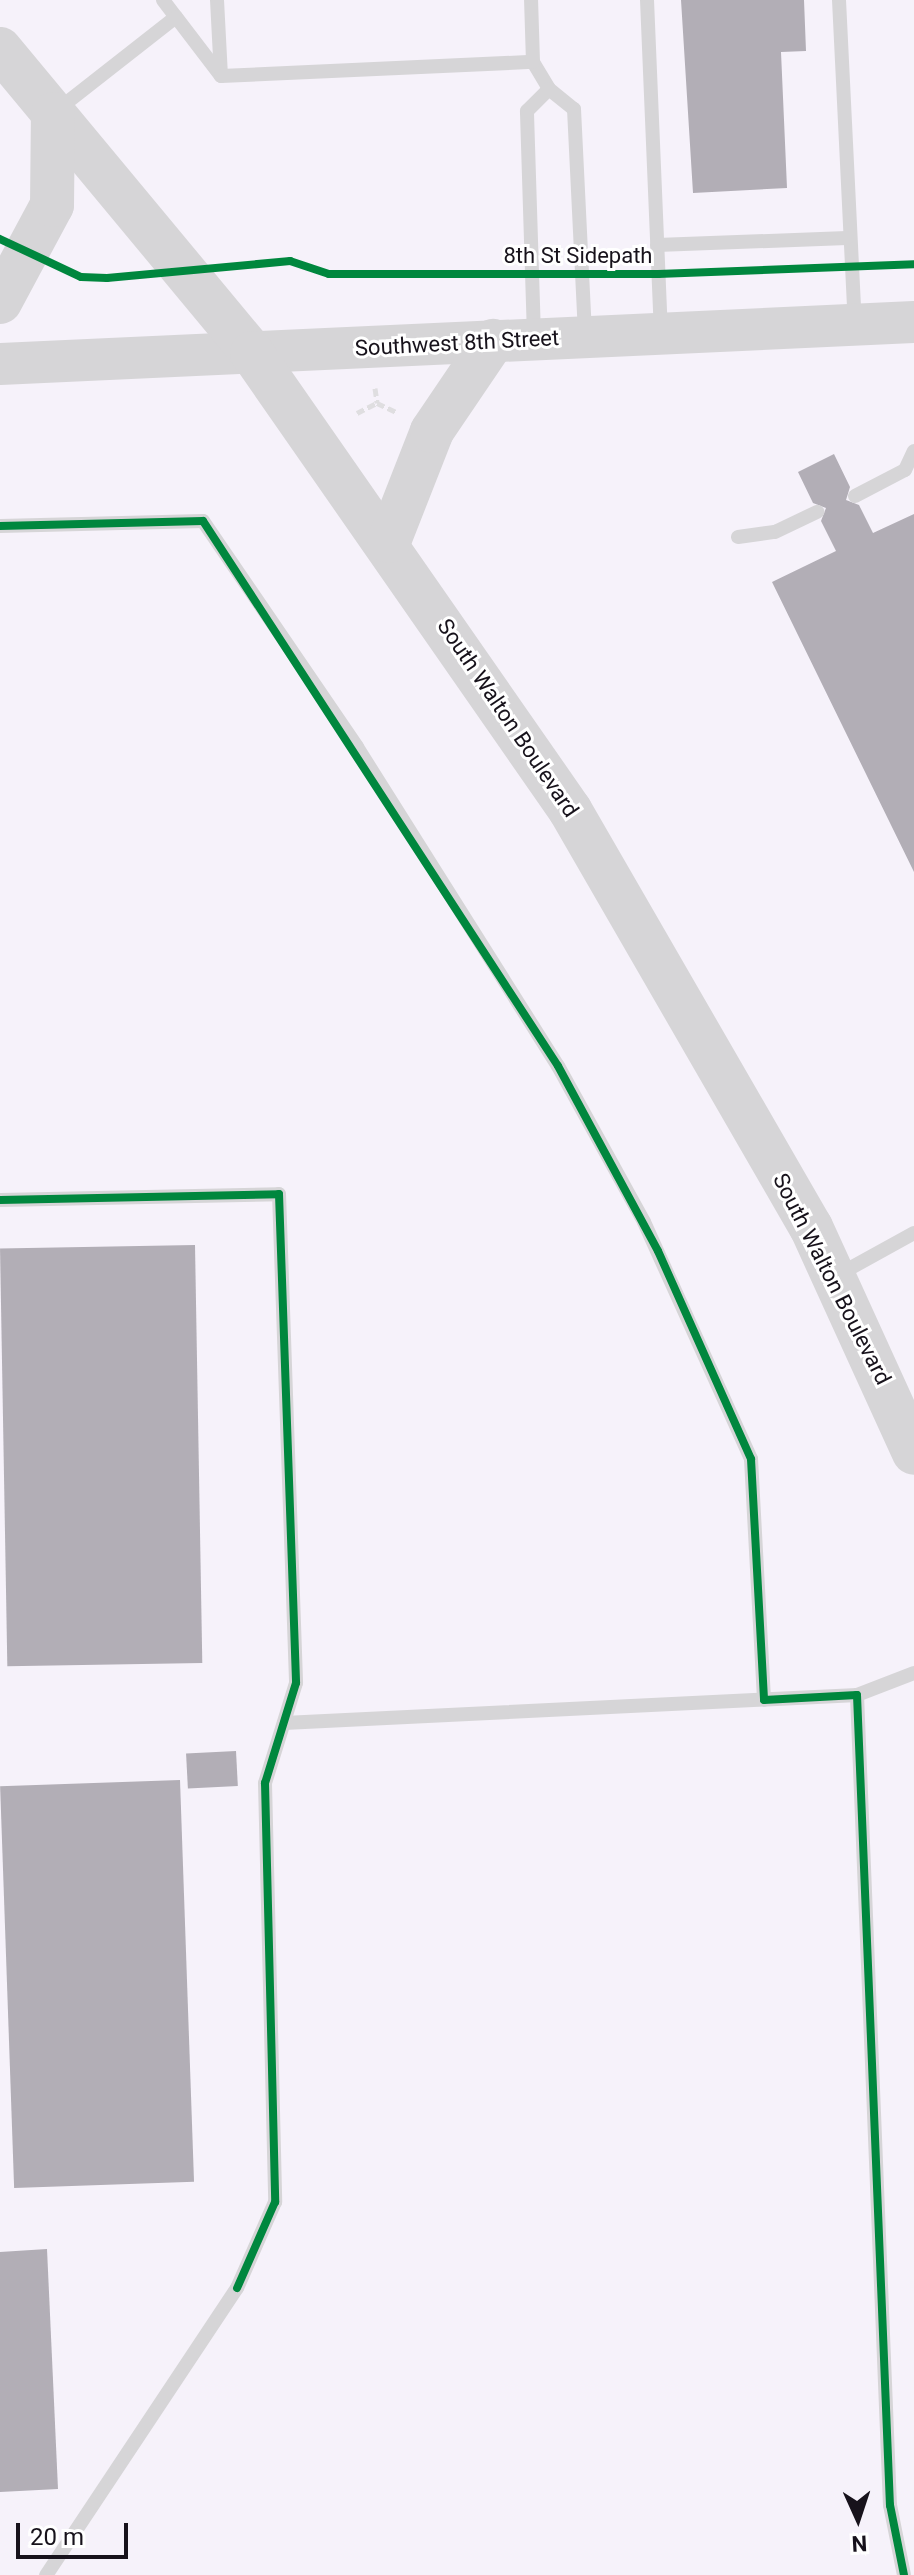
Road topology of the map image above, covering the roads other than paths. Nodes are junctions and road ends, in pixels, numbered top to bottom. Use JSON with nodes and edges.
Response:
{"nodes":[{"id":1,"x":163,"y":0,"type":"edge"},
{"id":2,"x":217,"y":0,"type":"edge"},
{"id":3,"x":531,"y":0,"type":"edge"},
{"id":4,"x":647,"y":0,"type":"edge"},
{"id":5,"x":839,"y":0,"type":"edge"},
{"id":6,"x":176,"y":17,"type":"junction"},
{"id":7,"x":0,"y":49,"type":"edge"},
{"id":8,"x":533,"y":62,"type":"junction"},
{"id":9,"x":221,"y":76,"type":"junction"},
{"id":10,"x":549,"y":89,"type":"junction"},
{"id":11,"x":53,"y":114,"type":"junction"},
{"id":12,"x":847,"y":238,"type":"junction"},
{"id":13,"x":657,"y":245,"type":"junction"},
{"id":14,"x":0,"y":302,"type":"edge"},
{"id":15,"x":914,"y":322,"type":"edge"},
{"id":16,"x":856,"y":325,"type":"junction"},
{"id":17,"x":662,"y":334,"type":"junction"},
{"id":18,"x":585,"y":337,"type":"junction"},
{"id":19,"x":514,"y":340,"type":"junction"},
{"id":20,"x":252,"y":353,"type":"junction"},
{"id":21,"x":0,"y":364,"type":"edge"},
{"id":22,"x":914,"y":451,"type":"edge"},
{"id":23,"x":855,"y":496,"type":"dead end"},
{"id":24,"x":817,"y":512,"type":"dead end"},
{"id":25,"x":0,"y":526,"type":"edge"},
{"id":26,"x":738,"y":537,"type":"dead end"},
{"id":27,"x":389,"y":541,"type":"junction"},
{"id":28,"x":0,"y":1200,"type":"edge"},
{"id":29,"x":914,"y":1233,"type":"edge"},
{"id":30,"x":834,"y":1277,"type":"junction"},
{"id":31,"x":914,"y":1453,"type":"edge"},
{"id":32,"x":914,"y":1673,"type":"edge"},
{"id":33,"x":857,"y":1695,"type":"junction"},
{"id":34,"x":764,"y":1700,"type":"junction"},
{"id":35,"x":284,"y":1723,"type":"junction"},
{"id":36,"x":46,"y":2575,"type":"edge"},
{"id":37,"x":904,"y":2575,"type":"edge"}],
"edges":[{"from":1,"to":6,"type":"lane"},
{"from":2,"to":9,"type":"lane"},
{"from":3,"to":8,"type":"lane"},
{"from":4,"to":13,"type":"lane"},
{"from":5,"to":12,"type":"lane"},
{"from":6,"to":9,"type":"lane"},
{"from":6,"to":11,"type":"lane"},
{"from":7,"to":11,"type":"main road","name":"South Walton Boulevard"},
{"from":8,"to":9,"type":"lane"},
{"from":8,"to":10,"type":"lane"},
{"from":10,"to":18,"type":"lane"},
{"from":10,"to":19,"type":"lane"},
{"from":11,"to":14,"type":"main road"},
{"from":11,"to":20,"type":"main road","name":"South Walton Boulevard"},
{"from":12,"to":13,"type":"lane"},
{"from":12,"to":16,"type":"lane"},
{"from":13,"to":17,"type":"lane"},
{"from":15,"to":16,"type":"main road","name":"Southwest 8th Street"},
{"from":16,"to":17,"type":"main road","name":"Southwest 8th Street"},
{"from":17,"to":18,"type":"main road","name":"Southwest 8th Street"},
{"from":18,"to":19,"type":"main road","name":"Southwest 8th Street"},
{"from":19,"to":20,"type":"main road","name":"Southwest 8th Street"},
{"from":19,"to":27,"type":"main road"},
{"from":20,"to":21,"type":"main road","name":"Southwest 8th Street"},
{"from":20,"to":27,"type":"main road","name":"South Walton Boulevard"},
{"from":22,"to":23,"type":"lane"},
{"from":24,"to":26,"type":"lane"},
{"from":25,"to":34,"type":"lane"},
{"from":27,"to":30,"type":"main road","name":"South Walton Boulevard"},
{"from":28,"to":35,"type":"lane"},
{"from":29,"to":30,"type":"lane"},
{"from":30,"to":31,"type":"main road","name":"South Walton Boulevard"},
{"from":32,"to":33,"type":"lane"},
{"from":33,"to":34,"type":"lane"},
{"from":33,"to":37,"type":"lane"},
{"from":34,"to":35,"type":"lane"},
{"from":35,"to":36,"type":"lane"}]}
